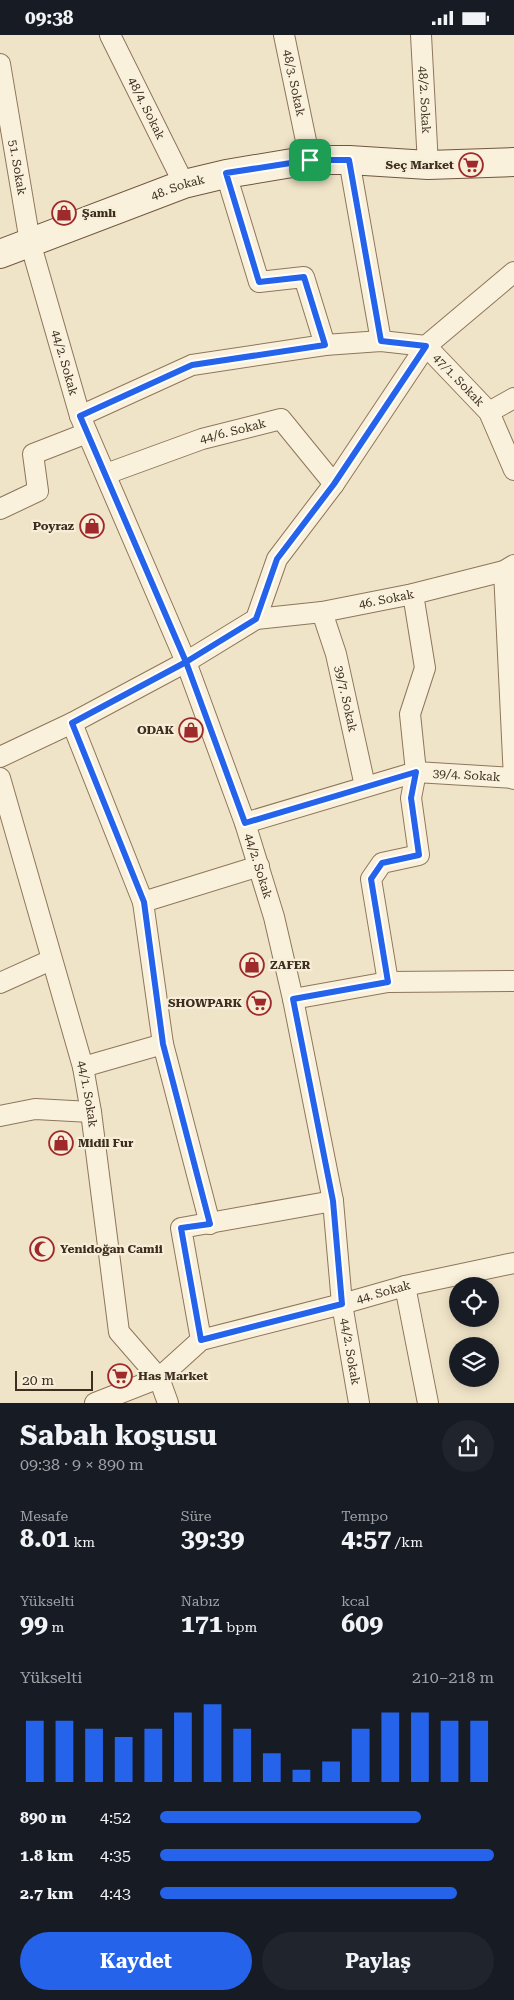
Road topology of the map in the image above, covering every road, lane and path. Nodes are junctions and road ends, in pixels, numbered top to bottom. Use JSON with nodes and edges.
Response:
{"nodes":[{"id":1,"x":110,"y":35,"type":"edge"},
{"id":2,"x":284,"y":35,"type":"edge"},
{"id":3,"x":420,"y":35,"type":"edge"},
{"id":4,"x":0,"y":64,"type":"edge"},
{"id":5,"x":310,"y":160,"type":"junction"},
{"id":6,"x":349,"y":160,"type":"junction"},
{"id":7,"x":514,"y":162,"type":"edge"},
{"id":8,"x":428,"y":165,"type":"junction"},
{"id":9,"x":226,"y":173,"type":"junction"},
{"id":10,"x":184,"y":184,"type":"junction"},
{"id":11,"x":30,"y":242,"type":"junction"},
{"id":12,"x":0,"y":254,"type":"edge"},
{"id":13,"x":514,"y":272,"type":"edge"},
{"id":14,"x":381,"y":341,"type":"junction"},
{"id":15,"x":325,"y":345,"type":"junction"},
{"id":16,"x":426,"y":346,"type":"junction"},
{"id":17,"x":514,"y":398,"type":"edge"},
{"id":18,"x":489,"y":412,"type":"junction"},
{"id":19,"x":84,"y":425,"type":"junction"},
{"id":20,"x":514,"y":470,"type":"edge"},
{"id":21,"x":106,"y":475,"type":"junction"},
{"id":22,"x":334,"y":484,"type":"junction"},
{"id":23,"x":0,"y":509,"type":"edge"},
{"id":24,"x":509,"y":568,"type":"edge"},
{"id":25,"x":413,"y":594,"type":"junction"},
{"id":26,"x":322,"y":612,"type":"junction"},
{"id":27,"x":256,"y":619,"type":"junction"},
{"id":28,"x":186,"y":662,"type":"junction"},
{"id":29,"x":72,"y":723,"type":"junction"},
{"id":30,"x":0,"y":757,"type":"edge"},
{"id":31,"x":416,"y":772,"type":"junction"},
{"id":32,"x":0,"y":778,"type":"edge"},
{"id":33,"x":514,"y":778,"type":"edge"},
{"id":34,"x":365,"y":786,"type":"junction"},
{"id":35,"x":245,"y":823,"type":"junction"},
{"id":36,"x":259,"y":866,"type":"junction"},
{"id":37,"x":144,"y":902,"type":"junction"},
{"id":38,"x":51,"y":960,"type":"junction"},
{"id":39,"x":514,"y":981,"type":"edge"},
{"id":40,"x":388,"y":982,"type":"junction"},
{"id":41,"x":0,"y":983,"type":"edge"},
{"id":42,"x":293,"y":999,"type":"junction"},
{"id":43,"x":163,"y":1044,"type":"junction"},
{"id":44,"x":83,"y":1067,"type":"junction"},
{"id":45,"x":91,"y":1113,"type":"junction"},
{"id":46,"x":0,"y":1116,"type":"edge"},
{"id":47,"x":333,"y":1201,"type":"junction"},
{"id":48,"x":210,"y":1224,"type":"junction"},
{"id":49,"x":514,"y":1263,"type":"edge"},
{"id":50,"x":405,"y":1286,"type":"junction"},
{"id":51,"x":342,"y":1304,"type":"junction"},
{"id":52,"x":201,"y":1340,"type":"junction"},
{"id":53,"x":159,"y":1378,"type":"junction"},
{"id":54,"x":95,"y":1403,"type":"edge"},
{"id":55,"x":168,"y":1403,"type":"edge"},
{"id":56,"x":359,"y":1403,"type":"edge"},
{"id":57,"x":428,"y":1403,"type":"edge"}],
"edges":[{"from":1,"to":10,"type":"street","name":"48/4. Sokak"},
{"from":2,"to":5,"type":"street","name":"48/3. Sokak"},
{"from":3,"to":8,"type":"street","name":"48/2. Sokak"},
{"from":4,"to":11,"type":"street","name":"51. Sokak"},
{"from":5,"to":6,"type":"main road","name":"48. Sokak"},
{"from":5,"to":9,"type":"main road","name":"48. Sokak"},
{"from":6,"to":8,"type":"main road","name":"48. Sokak"},
{"from":6,"to":14,"type":"street"},
{"from":7,"to":8,"type":"main road","name":"48. Sokak"},
{"from":9,"to":10,"type":"main road","name":"48. Sokak"},
{"from":9,"to":15,"type":"street"},
{"from":10,"to":11,"type":"main road","name":"48. Sokak"},
{"from":11,"to":12,"type":"main road","name":"48. Sokak"},
{"from":11,"to":19,"type":"street","name":"44/2. Sokak"},
{"from":13,"to":16,"type":"street"},
{"from":14,"to":15,"type":"street","name":"47/1. Sokak"},
{"from":14,"to":16,"type":"street","name":"47/1. Sokak"},
{"from":15,"to":19,"type":"street","name":"47/1. Sokak"},
{"from":16,"to":18,"type":"street","name":"47/1. Sokak"},
{"from":16,"to":22,"type":"street"},
{"from":17,"to":18,"type":"street"},
{"from":18,"to":20,"type":"street","name":"47/1. Sokak"},
{"from":19,"to":21,"type":"street","name":"44/2. Sokak"},
{"from":19,"to":23,"type":"street","name":"47/1. Sokak"},
{"from":21,"to":22,"type":"street","name":"44/6. Sokak"},
{"from":21,"to":28,"type":"street","name":"44/2. Sokak"},
{"from":22,"to":27,"type":"street"},
{"from":24,"to":25,"type":"street","name":"46. Sokak"},
{"from":24,"to":33,"type":"street"},
{"from":25,"to":26,"type":"street","name":"46. Sokak"},
{"from":25,"to":31,"type":"street"},
{"from":26,"to":27,"type":"street","name":"46. Sokak"},
{"from":26,"to":34,"type":"street","name":"39/7. Sokak"},
{"from":27,"to":28,"type":"street"},
{"from":28,"to":29,"type":"street"},
{"from":28,"to":35,"type":"street","name":"44/2. Sokak"},
{"from":29,"to":30,"type":"street"},
{"from":29,"to":37,"type":"street"},
{"from":31,"to":33,"type":"street","name":"39/4. Sokak"},
{"from":31,"to":34,"type":"street","name":"39/4. Sokak"},
{"from":31,"to":40,"type":"street"},
{"from":32,"to":38,"type":"street","name":"44/1. Sokak"},
{"from":34,"to":35,"type":"street","name":"39/4. Sokak"},
{"from":35,"to":36,"type":"street","name":"44/2. Sokak"},
{"from":36,"to":37,"type":"street"},
{"from":36,"to":42,"type":"street","name":"44/2. Sokak"},
{"from":37,"to":43,"type":"street"},
{"from":38,"to":41,"type":"street"},
{"from":38,"to":44,"type":"street","name":"44/1. Sokak"},
{"from":39,"to":40,"type":"street"},
{"from":40,"to":42,"type":"street"},
{"from":42,"to":47,"type":"street","name":"44/2. Sokak"},
{"from":43,"to":44,"type":"street"},
{"from":43,"to":48,"type":"street"},
{"from":44,"to":45,"type":"street","name":"44/1. Sokak"},
{"from":45,"to":46,"type":"street"},
{"from":45,"to":53,"type":"street","name":"44/1. Sokak"},
{"from":47,"to":48,"type":"street"},
{"from":47,"to":51,"type":"street","name":"44/2. Sokak"},
{"from":48,"to":52,"type":"street"},
{"from":49,"to":50,"type":"street","name":"44. Sokak"},
{"from":50,"to":51,"type":"street","name":"44. Sokak"},
{"from":50,"to":57,"type":"street"},
{"from":51,"to":52,"type":"street","name":"44. Sokak"},
{"from":51,"to":56,"type":"street","name":"44/2. Sokak"},
{"from":52,"to":53,"type":"street","name":"44. Sokak"},
{"from":53,"to":54,"type":"street","name":"44. Sokak"},
{"from":53,"to":55,"type":"street","name":"44/1. Sokak"}]}
